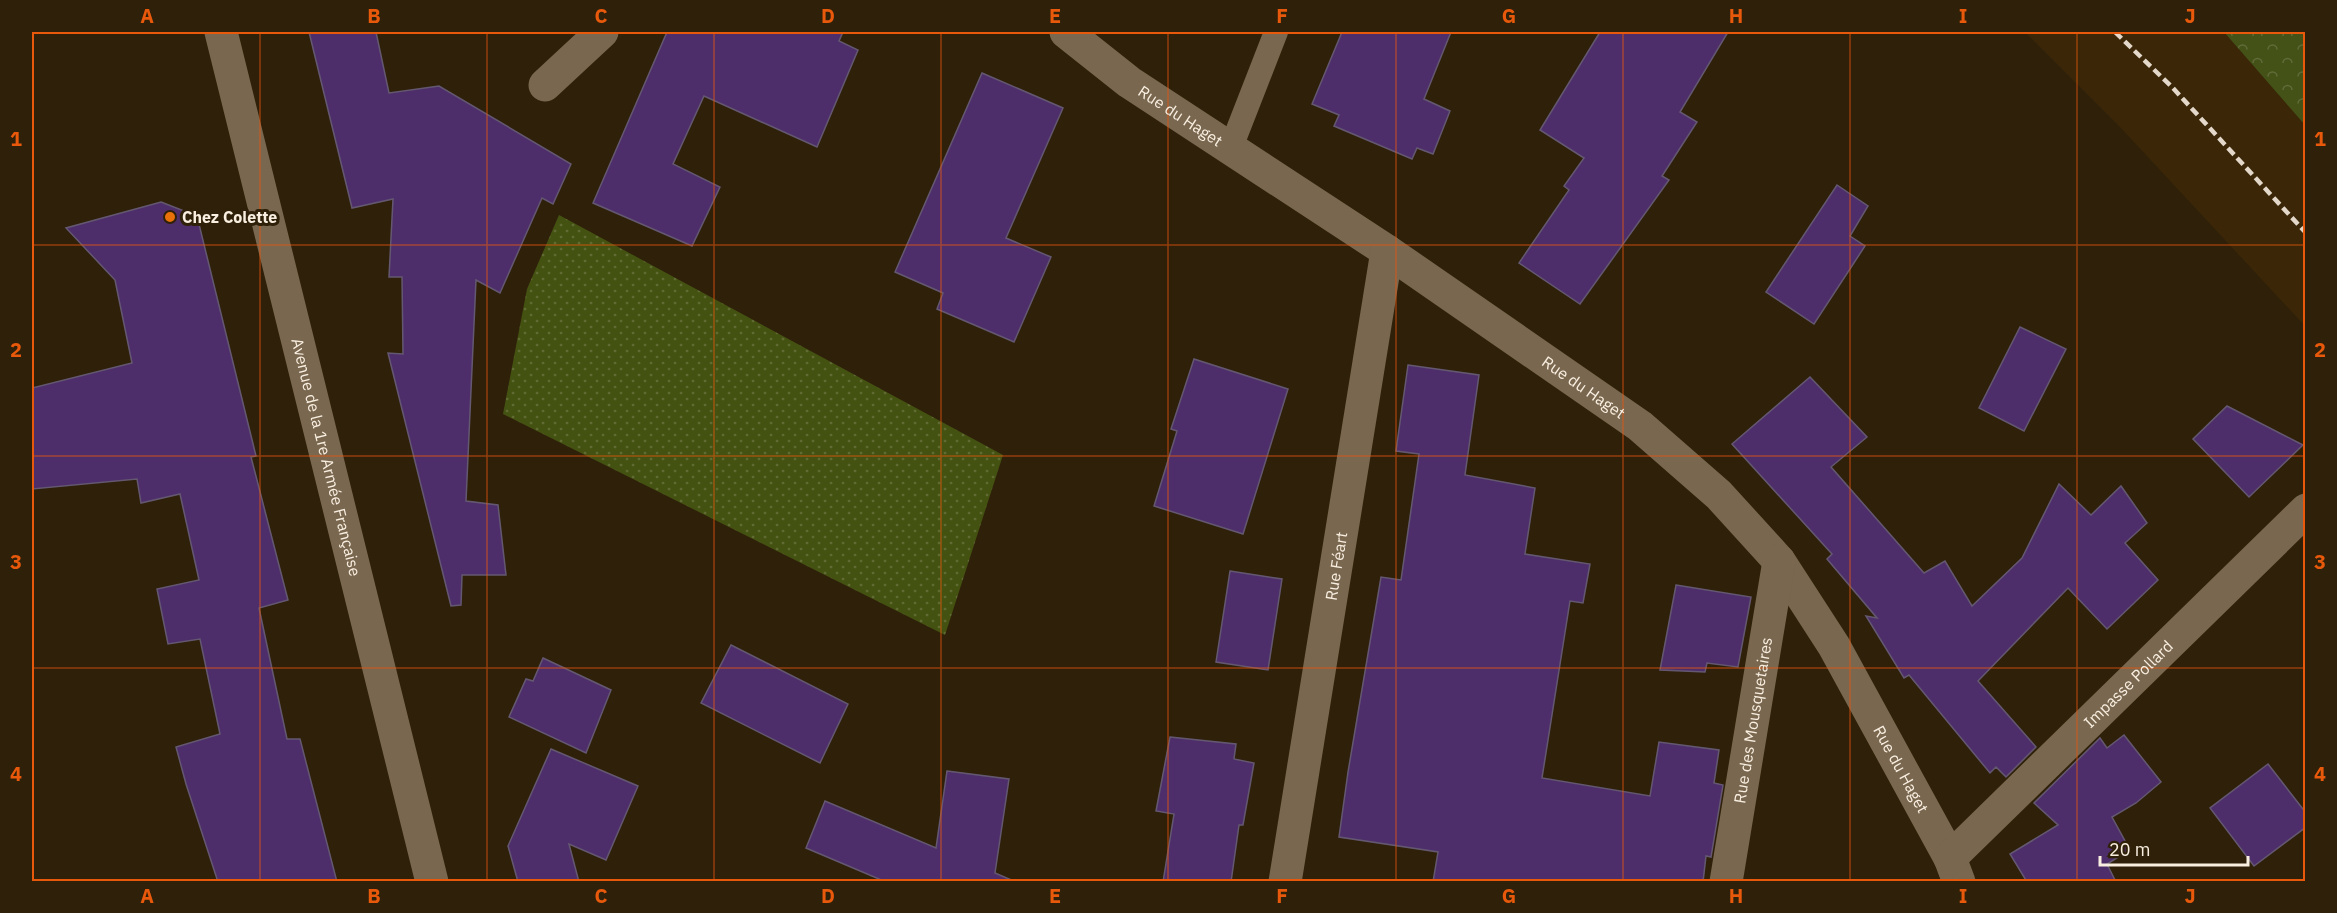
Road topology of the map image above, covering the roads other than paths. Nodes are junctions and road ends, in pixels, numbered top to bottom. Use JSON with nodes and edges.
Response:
{"nodes":[{"id":1,"x":221,"y":32,"type":"edge"},
{"id":2,"x":602,"y":32,"type":"edge"},
{"id":3,"x":1066,"y":32,"type":"edge"},
{"id":4,"x":1276,"y":32,"type":"edge"},
{"id":5,"x":545,"y":85,"type":"dead end"},
{"id":6,"x":1230,"y":150,"type":"junction"},
{"id":7,"x":1387,"y":251,"type":"junction"},
{"id":8,"x":2306,"y":510,"type":"edge"},
{"id":9,"x":1779,"y":561,"type":"junction"},
{"id":10,"x":1954,"y":870,"type":"edge"},
{"id":11,"x":432,"y":882,"type":"edge"},
{"id":12,"x":1285,"y":882,"type":"edge"},
{"id":13,"x":1726,"y":882,"type":"edge"}],
"edges":[{"from":1,"to":11,"type":"street","name":"Avenue de la 1re Armée Française"},
{"from":2,"to":5,"type":"street"},
{"from":3,"to":6,"type":"street","name":"Rue du Haget"},
{"from":4,"to":6,"type":"lane"},
{"from":6,"to":7,"type":"street","name":"Rue du Haget"},
{"from":7,"to":9,"type":"street","name":"Rue du Haget"},
{"from":7,"to":12,"type":"street","name":"Rue Féart"},
{"from":8,"to":10,"type":"street","name":"Impasse Pollard"},
{"from":9,"to":10,"type":"street","name":"Rue du Haget"},
{"from":9,"to":13,"type":"street","name":"Rue des Mousquetaires"}]}
